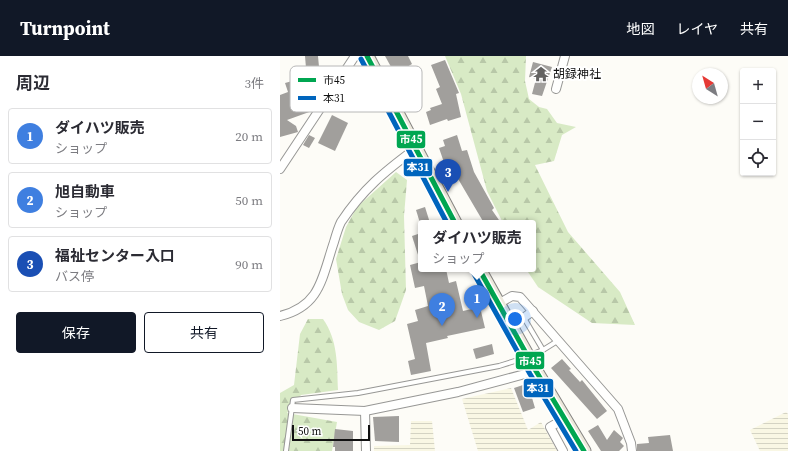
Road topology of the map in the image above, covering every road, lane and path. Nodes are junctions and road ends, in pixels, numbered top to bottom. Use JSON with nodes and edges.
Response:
{"nodes":[{"id":1,"x":355,"y":56,"type":"edge"},
{"id":2,"x":367,"y":56,"type":"edge"},
{"id":3,"x":565,"y":56,"type":"edge"},
{"id":4,"x":348,"y":66,"type":"edge"},
{"id":5,"x":372,"y":66,"type":"edge"},
{"id":6,"x":556,"y":89,"type":"dead end"},
{"id":7,"x":318,"y":112,"type":"edge"},
{"id":8,"x":396,"y":112,"type":"edge"},
{"id":9,"x":415,"y":149,"type":"junction"},
{"id":10,"x":280,"y":169,"type":"edge"},
{"id":11,"x":453,"y":220,"type":"edge"},
{"id":12,"x":481,"y":272,"type":"edge"},
{"id":13,"x":498,"y":304,"type":"junction"},
{"id":14,"x":533,"y":311,"type":"junction"},
{"id":15,"x":280,"y":316,"type":"edge"},
{"id":16,"x":521,"y":320,"type":"joint"},
{"id":17,"x":559,"y":340,"type":"junction"},
{"id":18,"x":543,"y":350,"type":"junction"},
{"id":19,"x":536,"y":372,"type":"junction"},
{"id":20,"x":292,"y":408,"type":"junction"},
{"id":21,"x":365,"y":411,"type":"junction"},
{"id":22,"x":564,"y":419,"type":"junction"},
{"id":23,"x":286,"y":451,"type":"edge"},
{"id":24,"x":366,"y":451,"type":"edge"},
{"id":25,"x":563,"y":451,"type":"edge"},
{"id":26,"x":584,"y":451,"type":"edge"},
{"id":27,"x":632,"y":451,"type":"edge"}],
"edges":[{"from":1,"to":4,"type":"street"},
{"from":2,"to":5,"type":"main road"},
{"from":3,"to":6,"type":"street"},
{"from":7,"to":10,"type":"street"},
{"from":8,"to":9,"type":"main road"},
{"from":9,"to":11,"type":"main road"},
{"from":9,"to":15,"type":"street"},
{"from":12,"to":13,"type":"main road"},
{"from":13,"to":14,"type":"street"},
{"from":13,"to":19,"type":"main road"},
{"from":14,"to":16,"type":"street"},
{"from":14,"to":17,"type":"street"},
{"from":16,"to":18,"type":"lane"},
{"from":17,"to":18,"type":"lane"},
{"from":17,"to":27,"type":"street"},
{"from":18,"to":20,"type":"lane"},
{"from":19,"to":21,"type":"street"},
{"from":19,"to":22,"type":"main road"},
{"from":20,"to":21,"type":"street"},
{"from":20,"to":23,"type":"lane"},
{"from":21,"to":24,"type":"street"},
{"from":22,"to":25,"type":"street"},
{"from":22,"to":26,"type":"main road"}]}
